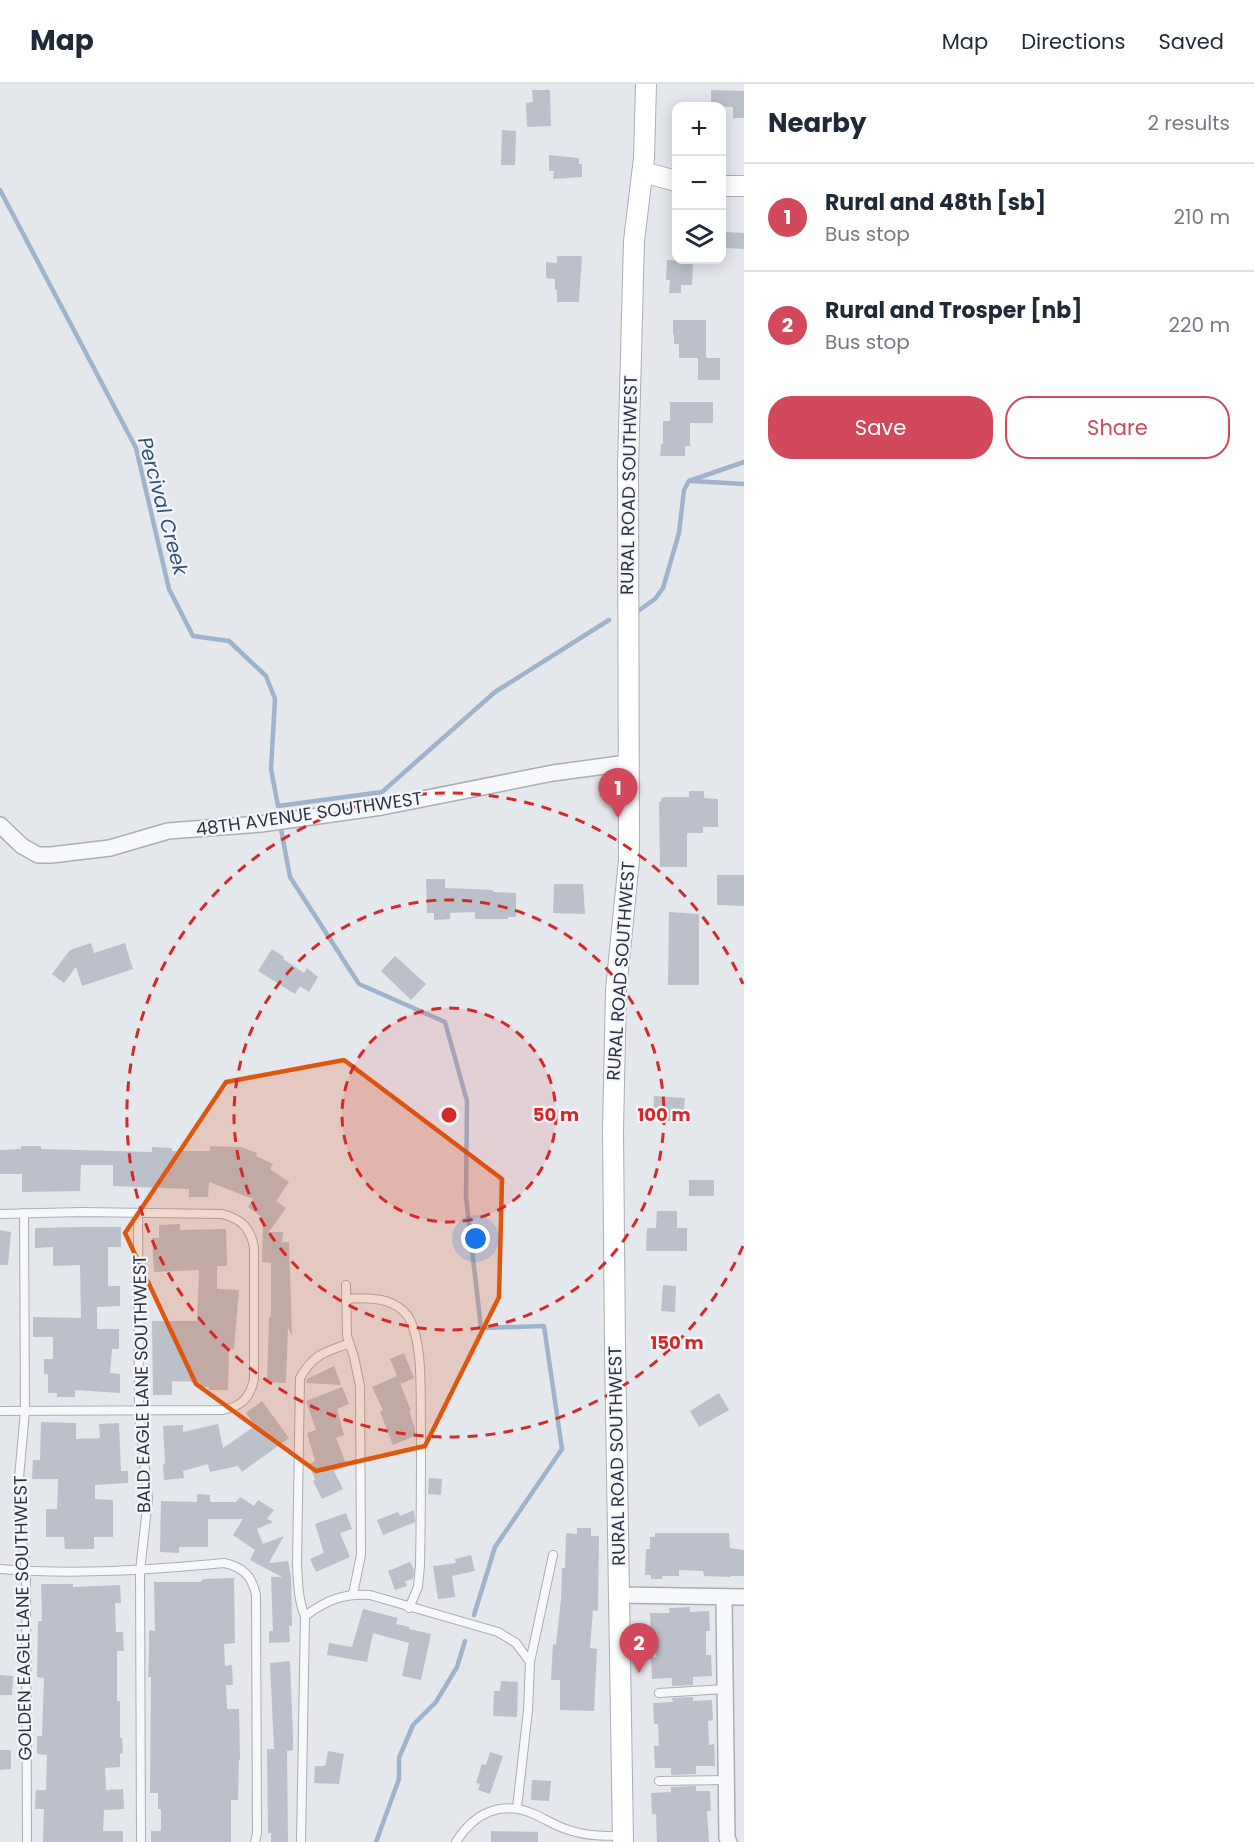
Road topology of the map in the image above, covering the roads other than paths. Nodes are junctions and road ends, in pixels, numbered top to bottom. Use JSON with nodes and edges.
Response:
{"nodes":[{"id":1,"x":646,"y":84,"type":"edge"},
{"id":2,"x":643,"y":172,"type":"junction"},
{"id":3,"x":672,"y":180,"type":"edge"},
{"id":4,"x":726,"y":186,"type":"edge"},
{"id":5,"x":744,"y":186,"type":"edge"},
{"id":6,"x":627,"y":763,"type":"junction"},
{"id":7,"x":0,"y":825,"type":"edge"},
{"id":8,"x":24,"y":1213,"type":"junction"},
{"id":9,"x":138,"y":1213,"type":"junction"},
{"id":10,"x":0,"y":1214,"type":"edge"},
{"id":11,"x":346,"y":1285,"type":"dead end"},
{"id":12,"x":346,"y":1299,"type":"junction"},
{"id":13,"x":348,"y":1344,"type":"junction"},
{"id":14,"x":0,"y":1411,"type":"edge"},
{"id":15,"x":25,"y":1411,"type":"junction"},
{"id":16,"x":139,"y":1411,"type":"junction"},
{"id":17,"x":553,"y":1555,"type":"dead end"},
{"id":18,"x":0,"y":1569,"type":"edge"},
{"id":19,"x":140,"y":1570,"type":"junction"},
{"id":20,"x":26,"y":1571,"type":"junction"},
{"id":21,"x":353,"y":1594,"type":"junction"},
{"id":22,"x":619,"y":1595,"type":"junction"},
{"id":23,"x":724,"y":1597,"type":"junction"},
{"id":24,"x":744,"y":1598,"type":"edge"},
{"id":25,"x":409,"y":1608,"type":"junction"},
{"id":26,"x":305,"y":1616,"type":"junction"},
{"id":27,"x":530,"y":1662,"type":"junction"},
{"id":28,"x":725,"y":1689,"type":"junction"},
{"id":29,"x":659,"y":1693,"type":"dead end"},
{"id":30,"x":726,"y":1780,"type":"junction"},
{"id":31,"x":659,"y":1781,"type":"dead end"},
{"id":32,"x":517,"y":1808,"type":"junction"},
{"id":33,"x":623,"y":1839,"type":"edge"},
{"id":34,"x":27,"y":1842,"type":"edge"},
{"id":35,"x":141,"y":1842,"type":"edge"},
{"id":36,"x":255,"y":1842,"type":"edge"},
{"id":37,"x":301,"y":1842,"type":"edge"},
{"id":38,"x":456,"y":1842,"type":"edge"},
{"id":39,"x":729,"y":1842,"type":"edge"}],
"edges":[{"from":1,"to":2,"type":"street","name":"RURAL ROAD SOUTHWEST"},
{"from":2,"to":3,"type":"street"},
{"from":2,"to":6,"type":"street","name":"RURAL ROAD SOUTHWEST"},
{"from":4,"to":5,"type":"street"},
{"from":6,"to":7,"type":"street","name":"48TH AVENUE SOUTHWEST"},
{"from":6,"to":22,"type":"street","name":"RURAL ROAD SOUTHWEST"},
{"from":8,"to":9,"type":"lane"},
{"from":8,"to":10,"type":"lane"},
{"from":8,"to":15,"type":"lane","name":"GOLDEN EAGLE LANE SOUTHWEST"},
{"from":9,"to":16,"type":"lane","name":"BALD EAGLE LANE SOUTHWEST"},
{"from":9,"to":16,"type":"lane"},
{"from":11,"to":12,"type":"lane"},
{"from":12,"to":13,"type":"lane"},
{"from":12,"to":25,"type":"lane"},
{"from":13,"to":21,"type":"lane"},
{"from":13,"to":26,"type":"lane"},
{"from":14,"to":15,"type":"lane"},
{"from":15,"to":16,"type":"lane"},
{"from":15,"to":20,"type":"lane","name":"GOLDEN EAGLE LANE SOUTHWEST"},
{"from":16,"to":19,"type":"lane","name":"BALD EAGLE LANE SOUTHWEST"},
{"from":17,"to":27,"type":"lane"},
{"from":18,"to":20,"type":"lane"},
{"from":19,"to":20,"type":"lane"},
{"from":19,"to":35,"type":"lane","name":"BALD EAGLE LANE SOUTHWEST"},
{"from":19,"to":36,"type":"lane"},
{"from":20,"to":34,"type":"lane","name":"GOLDEN EAGLE LANE SOUTHWEST"},
{"from":21,"to":25,"type":"lane"},
{"from":21,"to":26,"type":"lane"},
{"from":22,"to":23,"type":"street"},
{"from":22,"to":33,"type":"street","name":"RURAL ROAD SOUTHWEST"},
{"from":23,"to":24,"type":"street"},
{"from":23,"to":28,"type":"street"},
{"from":25,"to":27,"type":"lane"},
{"from":26,"to":37,"type":"lane"},
{"from":27,"to":32,"type":"lane"},
{"from":28,"to":29,"type":"lane"},
{"from":28,"to":30,"type":"street"},
{"from":30,"to":31,"type":"lane"},
{"from":30,"to":39,"type":"street"},
{"from":32,"to":33,"type":"lane"},
{"from":32,"to":38,"type":"lane"}]}
